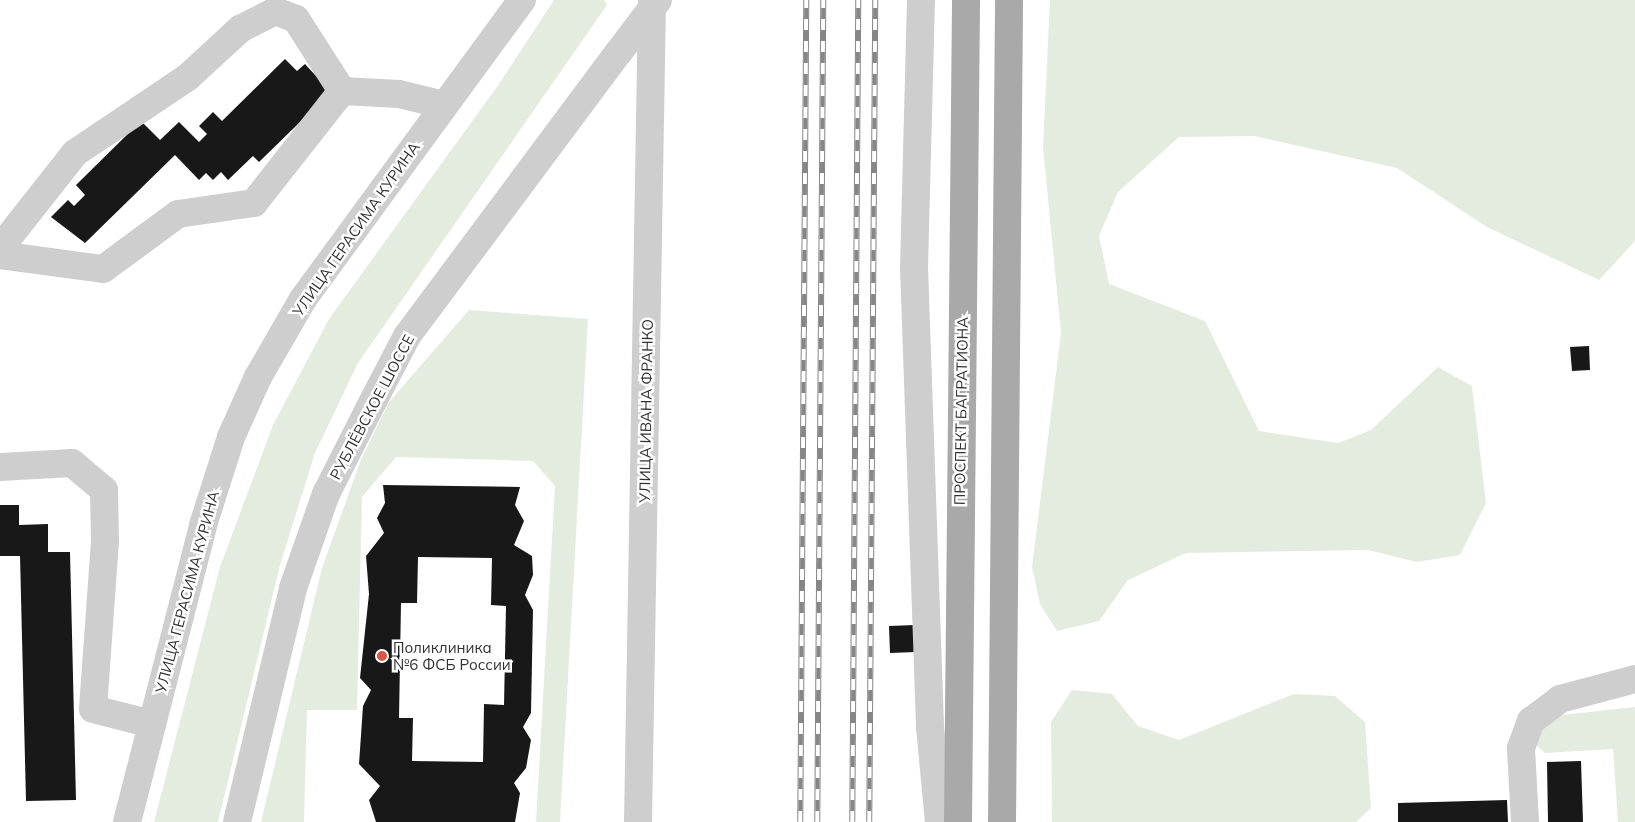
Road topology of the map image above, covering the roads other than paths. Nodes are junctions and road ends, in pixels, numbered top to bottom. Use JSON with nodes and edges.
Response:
{"nodes":[{"id":1,"x":522,"y":0,"type":"edge"},
{"id":2,"x":652,"y":0,"type":"edge"},
{"id":3,"x":658,"y":0,"type":"edge"},
{"id":4,"x":921,"y":0,"type":"edge"},
{"id":5,"x":966,"y":0,"type":"edge"},
{"id":6,"x":1009,"y":0,"type":"edge"},
{"id":7,"x":342,"y":91,"type":"junction"},
{"id":8,"x":444,"y":106,"type":"junction"},
{"id":9,"x":0,"y":248,"type":"edge"},
{"id":10,"x":0,"y":255,"type":"edge"},
{"id":11,"x":0,"y":467,"type":"edge"},
{"id":12,"x":1635,"y":679,"type":"edge"},
{"id":13,"x":152,"y":724,"type":"junction"},
{"id":14,"x":127,"y":822,"type":"edge"},
{"id":15,"x":237,"y":822,"type":"edge"},
{"id":16,"x":638,"y":822,"type":"edge"},
{"id":17,"x":939,"y":822,"type":"edge"},
{"id":18,"x":958,"y":822,"type":"edge"},
{"id":19,"x":1002,"y":822,"type":"edge"},
{"id":20,"x":1525,"y":822,"type":"edge"}],
"edges":[{"from":1,"to":8,"type":"street","name":"УЛИЦА ГЕРАСИМА КУРИНА"},
{"from":2,"to":16,"type":"street","name":"УЛИЦА ИВАНА ФРАНКО"},
{"from":3,"to":15,"type":"street","name":"РУБЛЁВСКОЕ ШОССЕ","bridge":true},
{"from":4,"to":17,"type":"street"},
{"from":5,"to":18,"type":"main road","name":"ПРОСПЕКТ БАГРАТИОНА"},
{"from":6,"to":19,"type":"main road"},
{"from":7,"to":8,"type":"street"},
{"from":7,"to":9,"type":"street"},
{"from":7,"to":10,"type":"street"},
{"from":8,"to":13,"type":"street","name":"УЛИЦА ГЕРАСИМА КУРИНА"},
{"from":11,"to":13,"type":"street"},
{"from":12,"to":20,"type":"street"},
{"from":13,"to":14,"type":"street","name":"УЛИЦА ГЕРАСИМА КУРИНА"}]}
